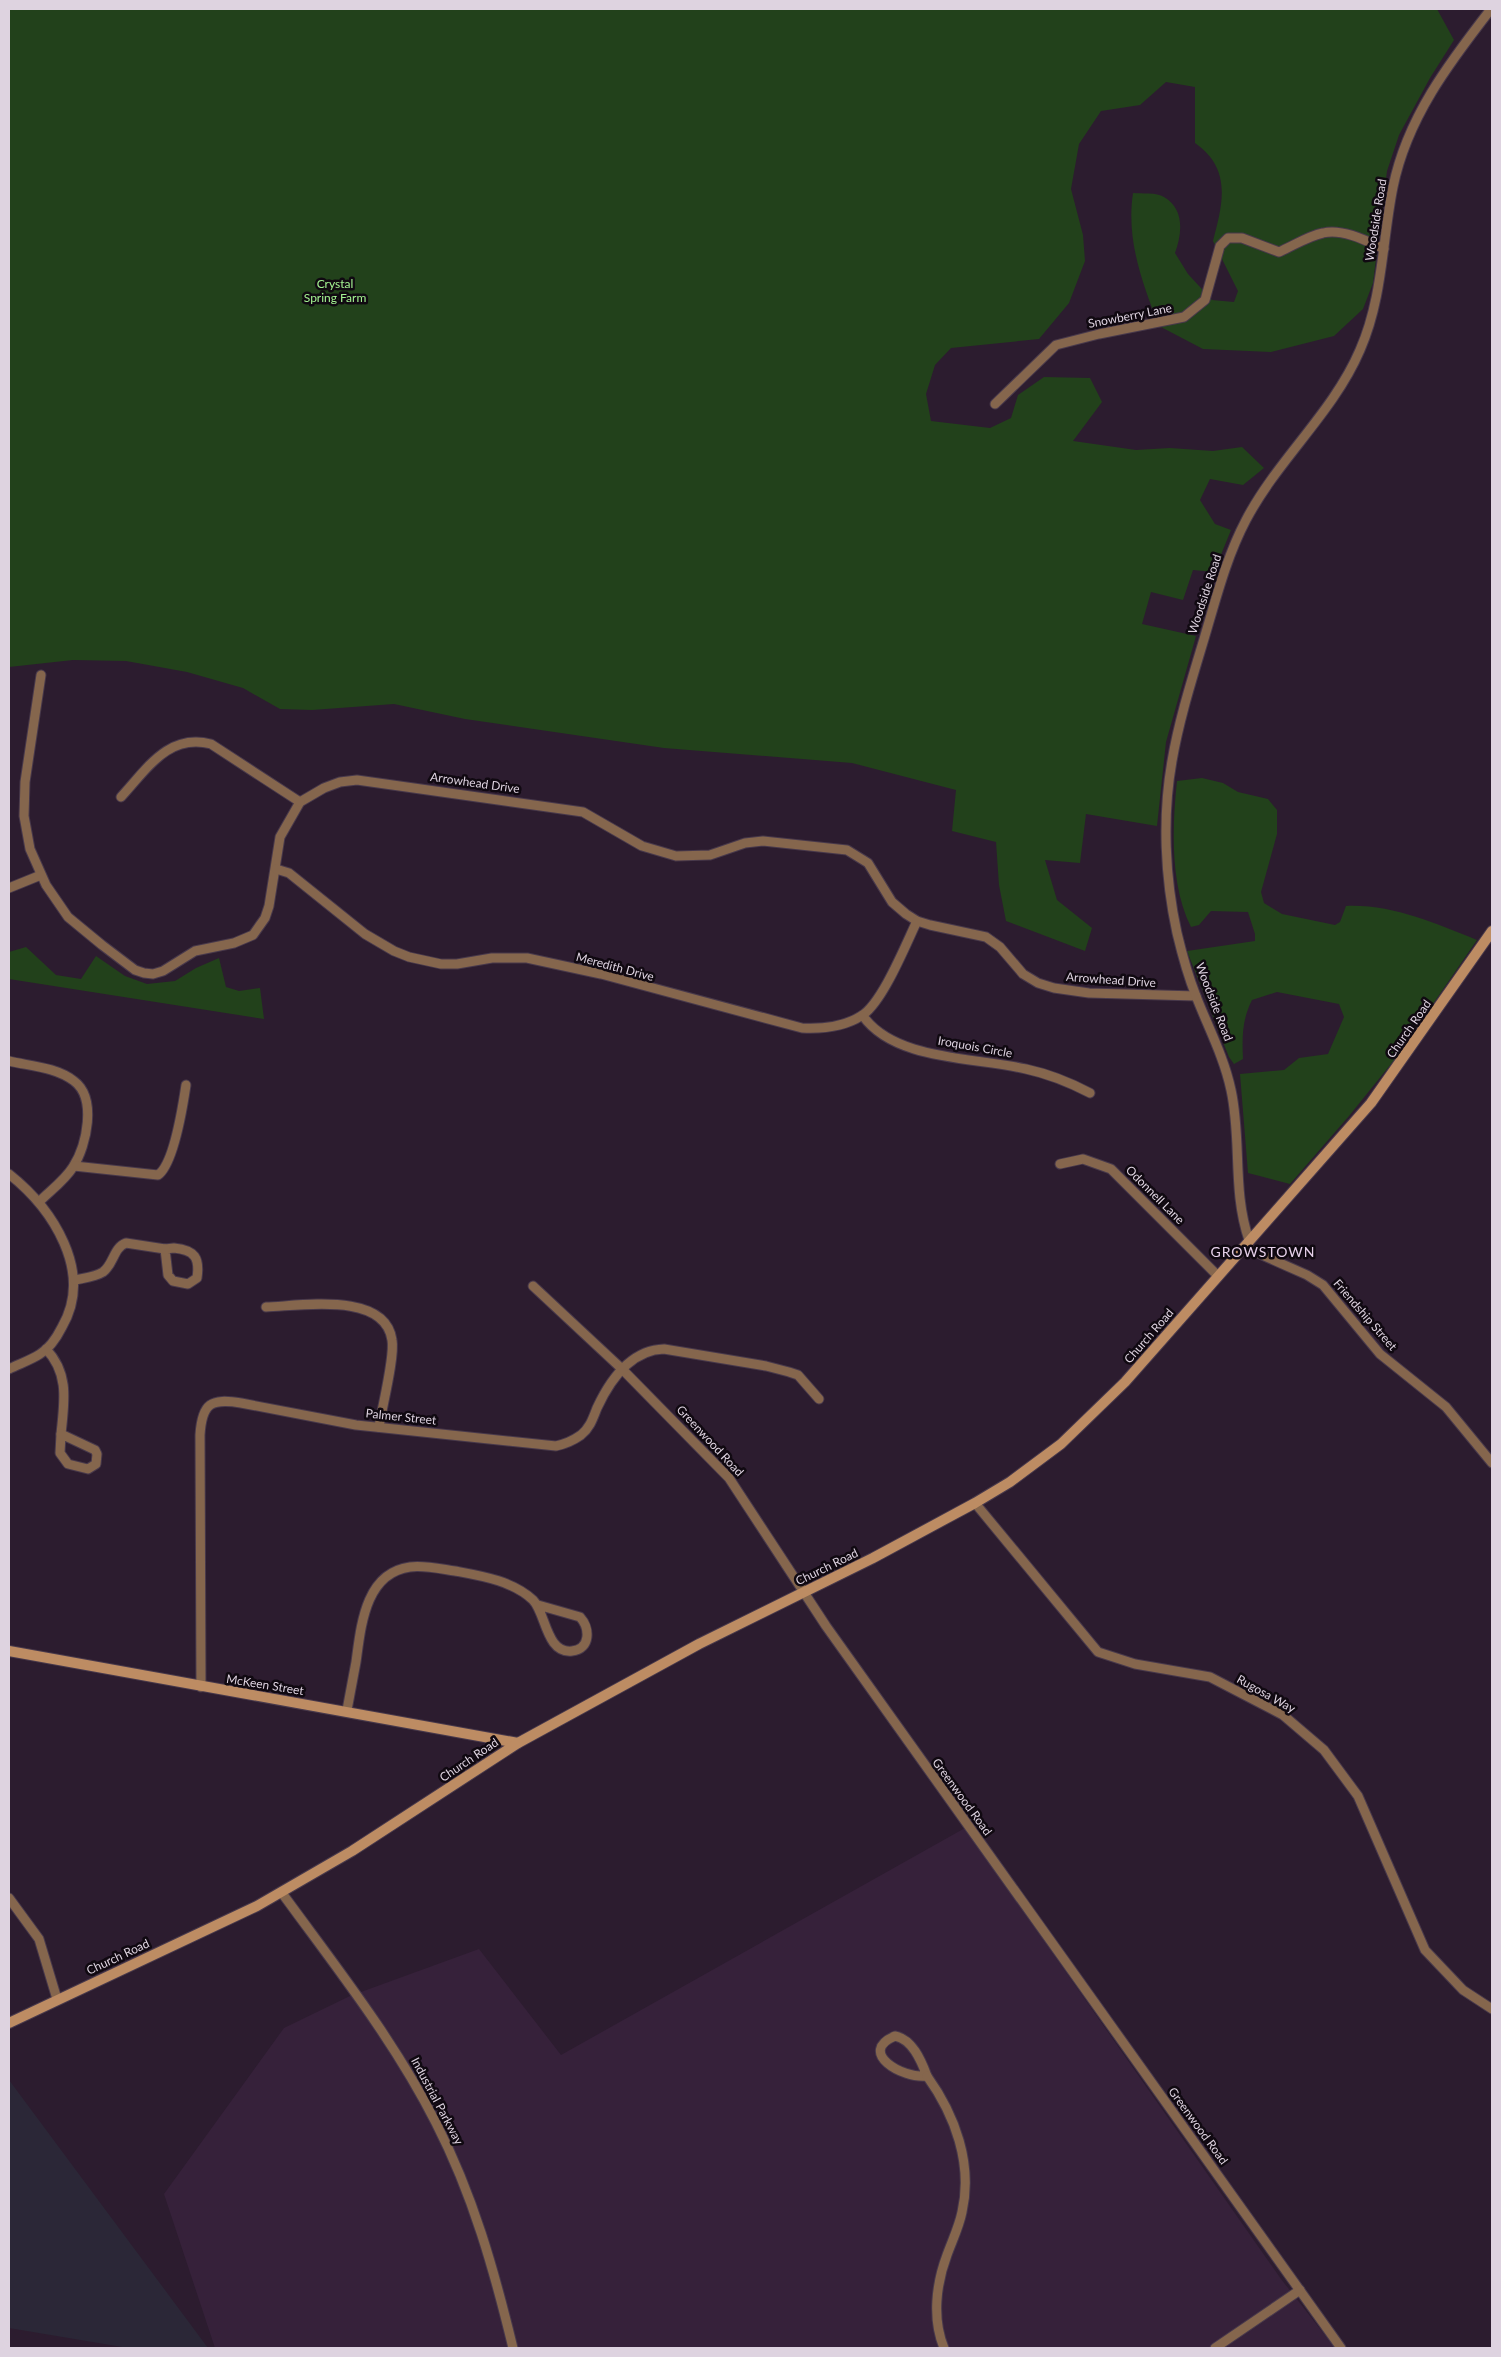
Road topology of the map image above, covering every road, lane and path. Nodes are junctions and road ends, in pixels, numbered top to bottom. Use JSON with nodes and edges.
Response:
{"nodes":[{"id":1,"x":1492,"y":9,"type":"edge"},
{"id":2,"x":1384,"y":248,"type":"junction"},
{"id":3,"x":995,"y":404,"type":"dead end"},
{"id":4,"x":41,"y":675,"type":"dead end"},
{"id":5,"x":121,"y":797,"type":"dead end"},
{"id":6,"x":300,"y":802,"type":"junction"},
{"id":7,"x":276,"y":869,"type":"junction"},
{"id":8,"x":41,"y":874,"type":"junction"},
{"id":9,"x":9,"y":888,"type":"edge"},
{"id":10,"x":917,"y":921,"type":"junction"},
{"id":11,"x":1492,"y":931,"type":"edge"},
{"id":12,"x":1196,"y":996,"type":"junction"},
{"id":13,"x":863,"y":1016,"type":"junction"},
{"id":14,"x":9,"y":1061,"type":"edge"},
{"id":15,"x":186,"y":1085,"type":"dead end"},
{"id":16,"x":1090,"y":1093,"type":"dead end"},
{"id":17,"x":1060,"y":1164,"type":"dead end"},
{"id":18,"x":74,"y":1166,"type":"junction"},
{"id":19,"x":9,"y":1174,"type":"edge"},
{"id":20,"x":39,"y":1202,"type":"junction"},
{"id":21,"x":1246,"y":1244,"type":"junction"},
{"id":22,"x":165,"y":1249,"type":"junction"},
{"id":23,"x":1218,"y":1276,"type":"junction"},
{"id":24,"x":75,"y":1280,"type":"junction"},
{"id":25,"x":533,"y":1286,"type":"dead end"},
{"id":26,"x":266,"y":1307,"type":"dead end"},
{"id":27,"x":46,"y":1349,"type":"junction"},
{"id":28,"x":9,"y":1368,"type":"edge"},
{"id":29,"x":622,"y":1369,"type":"junction"},
{"id":30,"x":820,"y":1399,"type":"dead end"},
{"id":31,"x":379,"y":1427,"type":"junction"},
{"id":32,"x":61,"y":1434,"type":"junction"},
{"id":33,"x":1492,"y":1463,"type":"edge"},
{"id":34,"x":975,"y":1503,"type":"junction"},
{"id":35,"x":803,"y":1592,"type":"junction"},
{"id":36,"x":538,"y":1605,"type":"junction"},
{"id":37,"x":9,"y":1651,"type":"edge"},
{"id":38,"x":201,"y":1688,"type":"junction"},
{"id":39,"x":347,"y":1710,"type":"junction"},
{"id":40,"x":518,"y":1743,"type":"junction"},
{"id":41,"x":282,"y":1893,"type":"junction"},
{"id":42,"x":9,"y":1898,"type":"edge"},
{"id":43,"x":57,"y":1999,"type":"junction"},
{"id":44,"x":1492,"y":2009,"type":"edge"},
{"id":45,"x":9,"y":2023,"type":"edge"},
{"id":46,"x":927,"y":2076,"type":"junction"},
{"id":47,"x":1300,"y":2290,"type":"junction"},
{"id":48,"x":513,"y":2348,"type":"edge"},
{"id":49,"x":944,"y":2348,"type":"edge"},
{"id":50,"x":1214,"y":2348,"type":"edge"},
{"id":51,"x":1342,"y":2348,"type":"edge"}],
"edges":[{"from":1,"to":2,"type":"street","name":"Woodside Road"},
{"from":2,"to":3,"type":"street","name":"Snowberry Lane"},
{"from":2,"to":12,"type":"street","name":"Woodside Road"},
{"from":4,"to":8,"type":"street"},
{"from":5,"to":6,"type":"street"},
{"from":6,"to":7,"type":"street"},
{"from":6,"to":10,"type":"street","name":"Arrowhead Drive"},
{"from":7,"to":8,"type":"street"},
{"from":7,"to":13,"type":"street","name":"Meredith Drive"},
{"from":8,"to":9,"type":"street"},
{"from":10,"to":12,"type":"street","name":"Arrowhead Drive"},
{"from":10,"to":13,"type":"street"},
{"from":11,"to":21,"type":"street","name":"Church Road"},
{"from":12,"to":21,"type":"street","name":"Woodside Road"},
{"from":13,"to":16,"type":"street","name":"Iroquois Circle"},
{"from":14,"to":18,"type":"street"},
{"from":15,"to":18,"type":"street"},
{"from":17,"to":23,"type":"street","name":"Odonnell Lane"},
{"from":18,"to":20,"type":"street"},
{"from":19,"to":20,"type":"street"},
{"from":20,"to":24,"type":"street"},
{"from":21,"to":23,"type":"street","name":"Church Road"},
{"from":21,"to":33,"type":"street","name":"Friendship Street"},
{"from":22,"to":22,"type":"street"},
{"from":22,"to":24,"type":"street"},
{"from":23,"to":34,"type":"street","name":"Church Road"},
{"from":24,"to":27,"type":"street"},
{"from":25,"to":29,"type":"street","name":"Greenwood Road"},
{"from":26,"to":31,"type":"street"},
{"from":27,"to":28,"type":"street"},
{"from":27,"to":32,"type":"street"},
{"from":29,"to":30,"type":"street","name":"Palmer Street"},
{"from":29,"to":31,"type":"street","name":"Palmer Street"},
{"from":29,"to":35,"type":"street","name":"Greenwood Road"},
{"from":31,"to":38,"type":"street","name":"Palmer Street"},
{"from":32,"to":32,"type":"street"},
{"from":34,"to":35,"type":"street","name":"Church Road"},
{"from":34,"to":44,"type":"street","name":"Rugosa Way"},
{"from":35,"to":40,"type":"street","name":"Church Road"},
{"from":35,"to":47,"type":"street","name":"Greenwood Road"},
{"from":36,"to":36,"type":"street"},
{"from":36,"to":39,"type":"street"},
{"from":37,"to":38,"type":"street","name":"McKeen Street"},
{"from":38,"to":39,"type":"street","name":"McKeen Street"},
{"from":39,"to":40,"type":"street","name":"McKeen Street"},
{"from":40,"to":41,"type":"street","name":"Church Road"},
{"from":41,"to":43,"type":"street","name":"Church Road"},
{"from":41,"to":48,"type":"street","name":"Industrial Parkway"},
{"from":42,"to":43,"type":"street"},
{"from":43,"to":45,"type":"street","name":"Church Road"},
{"from":46,"to":46,"type":"street"},
{"from":46,"to":49,"type":"street"},
{"from":47,"to":50,"type":"street"},
{"from":47,"to":51,"type":"street","name":"Greenwood Road"}]}
